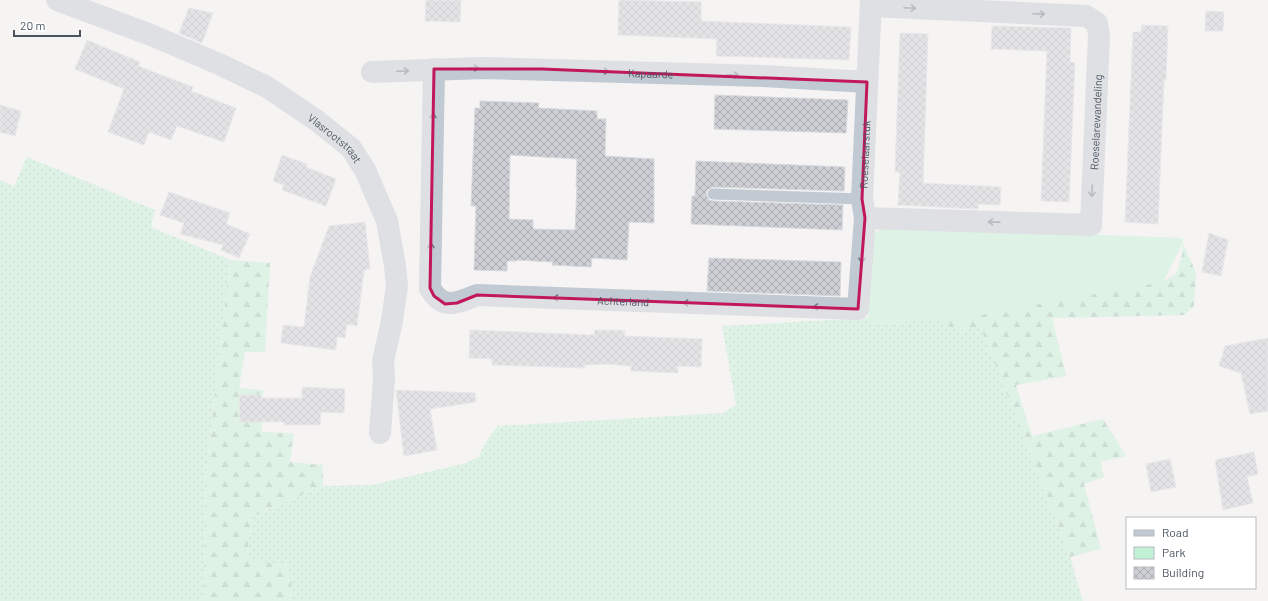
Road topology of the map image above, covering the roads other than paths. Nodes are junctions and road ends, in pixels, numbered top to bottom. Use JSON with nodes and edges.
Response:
{"nodes":[{"id":1,"x":57,"y":0,"type":"edge"},
{"id":2,"x":871,"y":3,"type":"edge"},
{"id":3,"x":434,"y":69,"type":"junction"},
{"id":4,"x":372,"y":72,"type":"dead end"},
{"id":5,"x":867,"y":82,"type":"junction"},
{"id":6,"x":713,"y":194,"type":"dead end"},
{"id":7,"x":864,"y":209,"type":"junction"},
{"id":8,"x":396,"y":286,"type":"junction"},
{"id":9,"x":430,"y":288,"type":"junction"},
{"id":10,"x":858,"y":309,"type":"joint"},
{"id":11,"x":380,"y":433,"type":"dead end"}],
"edges":[{"from":1,"to":8,"type":"street","name":"Vlasrootstraat"},
{"from":2,"to":5,"type":"street","name":"Roeselaarstuk"},
{"from":2,"to":7,"type":"street","name":"Roeselarewandeling","one_way":true},
{"from":4,"to":3,"type":"street","name":"Kapaarde","one_way":true},
{"from":3,"to":5,"type":"street","name":"Kapaarde","one_way":true},
{"from":9,"to":3,"type":"street","one_way":true},
{"from":5,"to":7,"type":"street","name":"Roeselaarstuk"},
{"from":6,"to":7,"type":"lane"},
{"from":7,"to":10,"type":"street","name":"Roeselaarstuk","one_way":true},
{"from":8,"to":9,"type":"street"},
{"from":8,"to":11,"type":"street","name":"Vlasrootstraat"},
{"from":10,"to":9,"type":"street","name":"Achterland","one_way":true}]}
